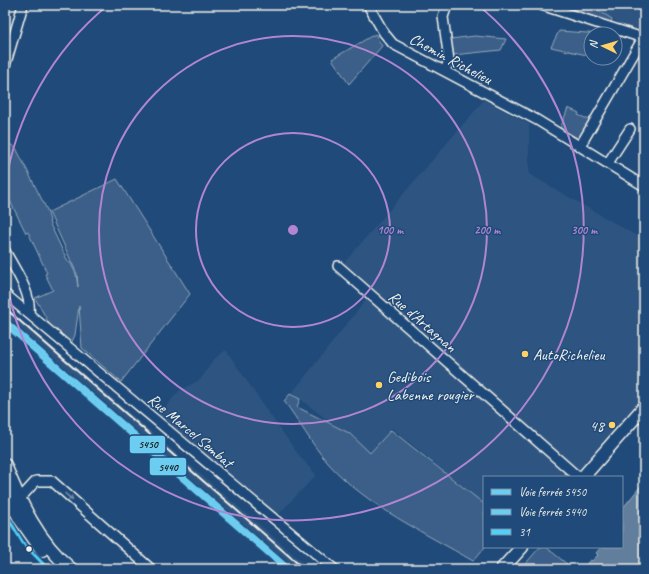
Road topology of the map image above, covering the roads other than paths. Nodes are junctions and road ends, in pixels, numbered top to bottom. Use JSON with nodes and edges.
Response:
{"nodes":[{"id":1,"x":23,"y":5,"type":"edge"},
{"id":2,"x":368,"y":5,"type":"edge"},
{"id":3,"x":447,"y":5,"type":"edge"},
{"id":4,"x":540,"y":5,"type":"edge"},
{"id":5,"x":5,"y":66,"type":"edge"},
{"id":6,"x":445,"y":71,"type":"junction"},
{"id":7,"x":630,"y":129,"type":"dead end"},
{"id":8,"x":580,"y":146,"type":"junction"},
{"id":9,"x":608,"y":164,"type":"junction"},
{"id":10,"x":644,"y":186,"type":"edge"},
{"id":11,"x":5,"y":251,"type":"edge"},
{"id":12,"x":338,"y":266,"type":"dead end"},
{"id":13,"x":5,"y":294,"type":"edge"},
{"id":14,"x":29,"y":314,"type":"junction"},
{"id":15,"x":644,"y":407,"type":"edge"},
{"id":16,"x":644,"y":418,"type":"edge"},
{"id":17,"x":5,"y":465,"type":"edge"},
{"id":18,"x":5,"y":475,"type":"edge"},
{"id":19,"x":577,"y":476,"type":"edge"},
{"id":20,"x":584,"y":476,"type":"edge"},
{"id":21,"x":593,"y":476,"type":"edge"},
{"id":22,"x":5,"y":490,"type":"edge"},
{"id":23,"x":13,"y":507,"type":"edge"},
{"id":24,"x":521,"y":548,"type":"edge"},
{"id":25,"x":530,"y":548,"type":"edge"},
{"id":26,"x":61,"y":569,"type":"edge"},
{"id":27,"x":72,"y":569,"type":"edge"},
{"id":28,"x":151,"y":569,"type":"edge"},
{"id":29,"x":334,"y":569,"type":"edge"},
{"id":30,"x":502,"y":569,"type":"edge"},
{"id":31,"x":511,"y":569,"type":"edge"}],
"edges":[{"from":1,"to":5,"type":"street"},
{"from":2,"to":6,"type":"street","name":"Chemin Richelieu"},
{"from":3,"to":6,"type":"street"},
{"from":4,"to":8,"type":"street"},
{"from":6,"to":8,"type":"street","name":"Chemin Richelieu"},
{"from":7,"to":9,"type":"street"},
{"from":8,"to":9,"type":"street","name":"Chemin Richelieu"},
{"from":9,"to":10,"type":"street","name":"Chemin Richelieu"},
{"from":11,"to":14,"type":"street"},
{"from":12,"to":19,"type":"street","name":"Rue d'Artagnan"},
{"from":13,"to":14,"type":"street","name":"Rue Marcel Sembat"},
{"from":14,"to":29,"type":"street","name":"Rue Marcel Sembat"},
{"from":15,"to":20,"type":"main road"},
{"from":16,"to":21,"type":"main road"},
{"from":17,"to":23,"type":"main road"},
{"from":18,"to":23,"type":"street"},
{"from":22,"to":23,"type":"main road"},
{"from":23,"to":26,"type":"main road"},
{"from":23,"to":27,"type":"main road"},
{"from":23,"to":28,"type":"street","one_way":true},
{"from":24,"to":30,"type":"main road"},
{"from":25,"to":31,"type":"main road"}]}
